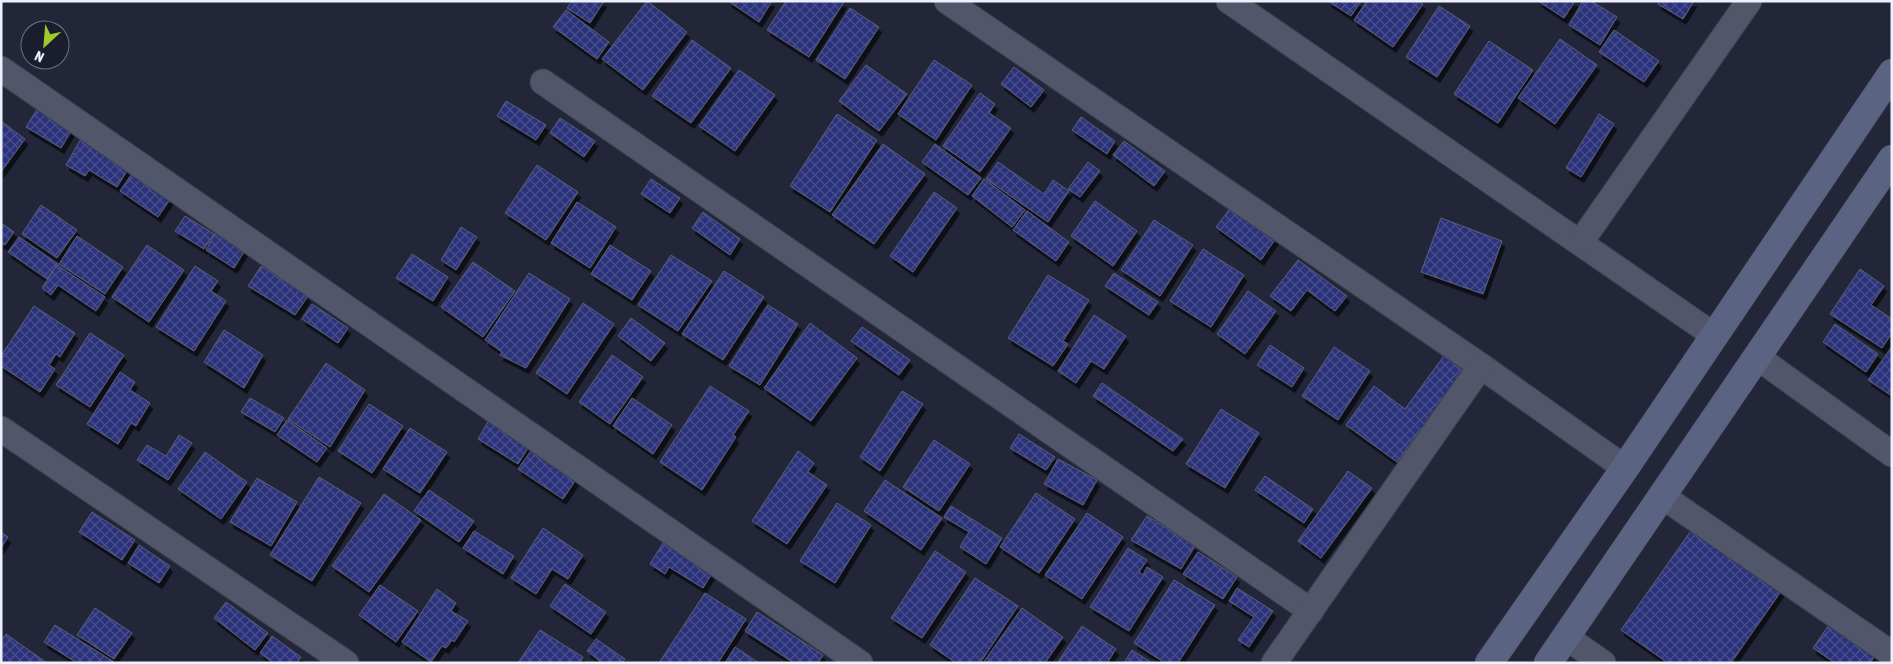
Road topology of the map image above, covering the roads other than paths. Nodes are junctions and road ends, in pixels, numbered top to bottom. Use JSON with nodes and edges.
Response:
{"nodes":[{"id":1,"x":947,"y":1,"type":"edge"},
{"id":2,"x":1229,"y":1,"type":"edge"},
{"id":3,"x":1749,"y":1,"type":"edge"},
{"id":4,"x":1,"y":69,"type":"edge"},
{"id":5,"x":1892,"y":73,"type":"edge"},
{"id":6,"x":543,"y":82,"type":"dead end"},
{"id":7,"x":1892,"y":160,"type":"edge"},
{"id":8,"x":1580,"y":244,"type":"junction"},
{"id":9,"x":1715,"y":336,"type":"junction"},
{"id":10,"x":1757,"y":357,"type":"junction"},
{"id":11,"x":1481,"y":366,"type":"junction"},
{"id":12,"x":1,"y":430,"type":"edge"},
{"id":13,"x":1892,"y":454,"type":"edge"},
{"id":14,"x":1625,"y":468,"type":"junction"},
{"id":15,"x":1662,"y":496,"type":"junction"},
{"id":16,"x":1311,"y":611,"type":"junction"},
{"id":17,"x":1566,"y":637,"type":"junction"},
{"id":18,"x":1892,"y":654,"type":"edge"},
{"id":19,"x":346,"y":663,"type":"edge"},
{"id":20,"x":860,"y":663,"type":"edge"},
{"id":21,"x":1274,"y":663,"type":"edge"},
{"id":22,"x":1489,"y":663,"type":"edge"},
{"id":23,"x":1548,"y":663,"type":"edge"},
{"id":24,"x":1603,"y":663,"type":"edge"}],
"edges":[{"from":1,"to":11,"type":"street"},
{"from":2,"to":8,"type":"street"},
{"from":3,"to":8,"type":"street"},
{"from":4,"to":20,"type":"street"},
{"from":5,"to":9,"type":"street"},
{"from":6,"to":16,"type":"street"},
{"from":7,"to":10,"type":"street"},
{"from":8,"to":9,"type":"street"},
{"from":9,"to":14,"type":"street"},
{"from":10,"to":13,"type":"street"},
{"from":10,"to":15,"type":"street"},
{"from":11,"to":14,"type":"street"},
{"from":11,"to":16,"type":"street"},
{"from":12,"to":19,"type":"street"},
{"from":14,"to":22,"type":"street"},
{"from":15,"to":17,"type":"street"},
{"from":15,"to":18,"type":"street"},
{"from":16,"to":21,"type":"street"},
{"from":17,"to":23,"type":"street"},
{"from":17,"to":24,"type":"street"}]}
